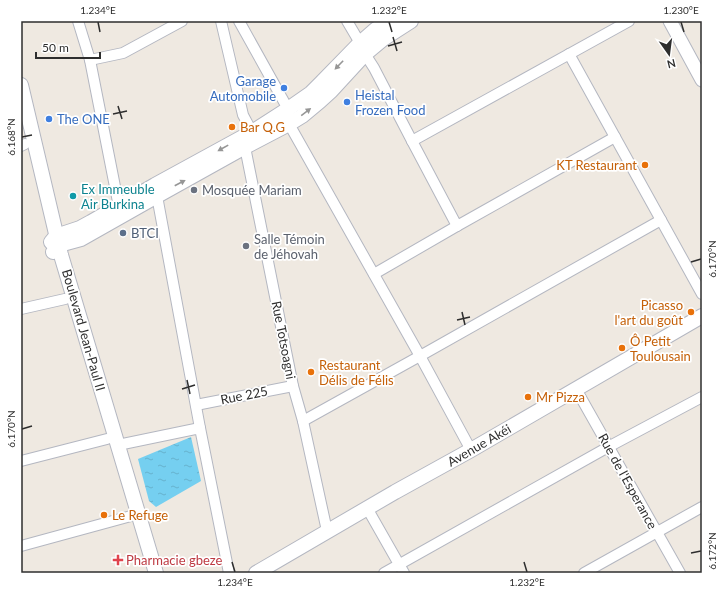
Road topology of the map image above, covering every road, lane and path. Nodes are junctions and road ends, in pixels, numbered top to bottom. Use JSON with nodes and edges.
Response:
{"nodes":[{"id":1,"x":78,"y":21,"type":"edge"},
{"id":2,"x":182,"y":21,"type":"edge"},
{"id":3,"x":221,"y":21,"type":"edge"},
{"id":4,"x":239,"y":21,"type":"edge"},
{"id":5,"x":346,"y":21,"type":"edge"},
{"id":6,"x":390,"y":21,"type":"edge"},
{"id":7,"x":411,"y":21,"type":"edge"},
{"id":8,"x":629,"y":21,"type":"edge"},
{"id":9,"x":670,"y":21,"type":"edge"},
{"id":10,"x":362,"y":49,"type":"junction"},
{"id":11,"x":569,"y":54,"type":"junction"},
{"id":12,"x":90,"y":60,"type":"junction"},
{"id":13,"x":702,"y":80,"type":"edge"},
{"id":14,"x":21,"y":85,"type":"edge"},
{"id":15,"x":288,"y":109,"type":"junction"},
{"id":16,"x":289,"y":124,"type":"junction"},
{"id":17,"x":21,"y":126,"type":"edge"},
{"id":18,"x":252,"y":132,"type":"junction"},
{"id":19,"x":615,"y":137,"type":"junction"},
{"id":20,"x":412,"y":142,"type":"junction"},
{"id":21,"x":23,"y":145,"type":"edge"},
{"id":22,"x":245,"y":147,"type":"junction"},
{"id":23,"x":157,"y":196,"type":"junction"},
{"id":24,"x":120,"y":211,"type":"junction"},
{"id":25,"x":661,"y":220,"type":"junction"},
{"id":26,"x":457,"y":226,"type":"junction"},
{"id":27,"x":81,"y":233,"type":"junction"},
{"id":28,"x":56,"y":243,"type":"junction"},
{"id":29,"x":374,"y":274,"type":"junction"},
{"id":30,"x":702,"y":294,"type":"edge"},
{"id":31,"x":64,"y":299,"type":"junction"},
{"id":32,"x":21,"y":309,"type":"edge"},
{"id":33,"x":702,"y":316,"type":"edge"},
{"id":34,"x":420,"y":356,"type":"junction"},
{"id":35,"x":293,"y":386,"type":"junction"},
{"id":36,"x":576,"y":389,"type":"junction"},
{"id":37,"x":702,"y":396,"type":"edge"},
{"id":38,"x":196,"y":405,"type":"junction"},
{"id":39,"x":303,"y":421,"type":"junction"},
{"id":40,"x":200,"y":428,"type":"junction"},
{"id":41,"x":112,"y":442,"type":"junction"},
{"id":42,"x":610,"y":446,"type":"junction"},
{"id":43,"x":471,"y":450,"type":"junction"},
{"id":44,"x":21,"y":461,"type":"edge"},
{"id":45,"x":702,"y":507,"type":"edge"},
{"id":46,"x":367,"y":508,"type":"junction"},
{"id":47,"x":131,"y":516,"type":"junction"},
{"id":48,"x":327,"y":531,"type":"junction"},
{"id":49,"x":657,"y":532,"type":"junction"},
{"id":50,"x":21,"y":546,"type":"edge"},
{"id":51,"x":402,"y":569,"type":"edge"},
{"id":52,"x":148,"y":573,"type":"edge"},
{"id":53,"x":156,"y":573,"type":"edge"},
{"id":54,"x":229,"y":573,"type":"edge"},
{"id":55,"x":256,"y":573,"type":"edge"},
{"id":56,"x":384,"y":573,"type":"edge"},
{"id":57,"x":584,"y":573,"type":"edge"},
{"id":58,"x":680,"y":573,"type":"edge"}],
"edges":[{"from":1,"to":12,"type":"street"},
{"from":2,"to":12,"type":"street"},
{"from":3,"to":18,"type":"street"},
{"from":4,"to":15,"type":"street"},
{"from":5,"to":10,"type":"street"},
{"from":6,"to":10,"type":"main road"},
{"from":7,"to":10,"type":"main road"},
{"from":8,"to":11,"type":"street"},
{"from":9,"to":13,"type":"street"},
{"from":10,"to":15,"type":"main road","one_way":true},
{"from":16,"to":10,"type":"main road","one_way":true},
{"from":10,"to":20,"type":"street"},
{"from":11,"to":19,"type":"street"},
{"from":11,"to":20,"type":"street"},
{"from":12,"to":24,"type":"street"},
{"from":14,"to":28,"type":"main road","name":"Boulevard Jean-Paul II"},
{"from":15,"to":18,"type":"main road"},
{"from":16,"to":22,"type":"main road"},
{"from":16,"to":29,"type":"street"},
{"from":17,"to":21,"type":"main road","name":"Boulevard Jean-Paul II"},
{"from":18,"to":24,"type":"main road","one_way":true},
{"from":19,"to":25,"type":"street"},
{"from":19,"to":26,"type":"street"},
{"from":20,"to":26,"type":"street"},
{"from":21,"to":28,"type":"main road","name":"Boulevard Jean-Paul II"},
{"from":23,"to":22,"type":"main road","one_way":true},
{"from":22,"to":35,"type":"street","name":"Rue Totsoagni"},
{"from":23,"to":24,"type":"main road"},
{"from":23,"to":38,"type":"street"},
{"from":24,"to":27,"type":"main road"},
{"from":25,"to":30,"type":"street"},
{"from":25,"to":34,"type":"street"},
{"from":26,"to":29,"type":"street"},
{"from":27,"to":28,"type":"main road"},
{"from":27,"to":28,"type":"main road"},
{"from":28,"to":31,"type":"main road","name":"Boulevard Jean-Paul II"},
{"from":28,"to":41,"type":"main road","name":"Boulevard Jean-Paul II"},
{"from":29,"to":34,"type":"street"},
{"from":31,"to":32,"type":"street"},
{"from":31,"to":41,"type":"main road","name":"Boulevard Jean-Paul II"},
{"from":33,"to":36,"type":"main road","name":"Avenue Akéi"},
{"from":34,"to":39,"type":"street"},
{"from":34,"to":43,"type":"street"},
{"from":35,"to":38,"type":"street","name":"Rue 225"},
{"from":35,"to":39,"type":"street","name":"Rue Totsoagni"},
{"from":36,"to":42,"type":"street","name":"Rue de l'Esperance"},
{"from":36,"to":43,"type":"main road","name":"Avenue Akéi"},
{"from":37,"to":42,"type":"street"},
{"from":38,"to":40,"type":"street"},
{"from":39,"to":48,"type":"street","name":"Rue Totsoagni"},
{"from":40,"to":41,"type":"street"},
{"from":40,"to":54,"type":"street"},
{"from":41,"to":44,"type":"street"},
{"from":41,"to":47,"type":"main road","name":"Boulevard Jean-Paul II"},
{"from":41,"to":53,"type":"main road","name":"Boulevard Jean-Paul II"},
{"from":42,"to":49,"type":"street","name":"Rue de l'Esperance"},
{"from":42,"to":51,"type":"street"},
{"from":43,"to":46,"type":"main road","name":"Avenue Akéi"},
{"from":45,"to":49,"type":"street"},
{"from":46,"to":48,"type":"main road","name":"Avenue Akéi"},
{"from":46,"to":51,"type":"street"},
{"from":47,"to":50,"type":"street"},
{"from":47,"to":52,"type":"main road","name":"Boulevard Jean-Paul II"},
{"from":48,"to":55,"type":"main road","name":"Avenue Akéi"},
{"from":49,"to":57,"type":"street"},
{"from":49,"to":58,"type":"street","name":"Rue de l'Esperance"},
{"from":51,"to":56,"type":"street"}]}
